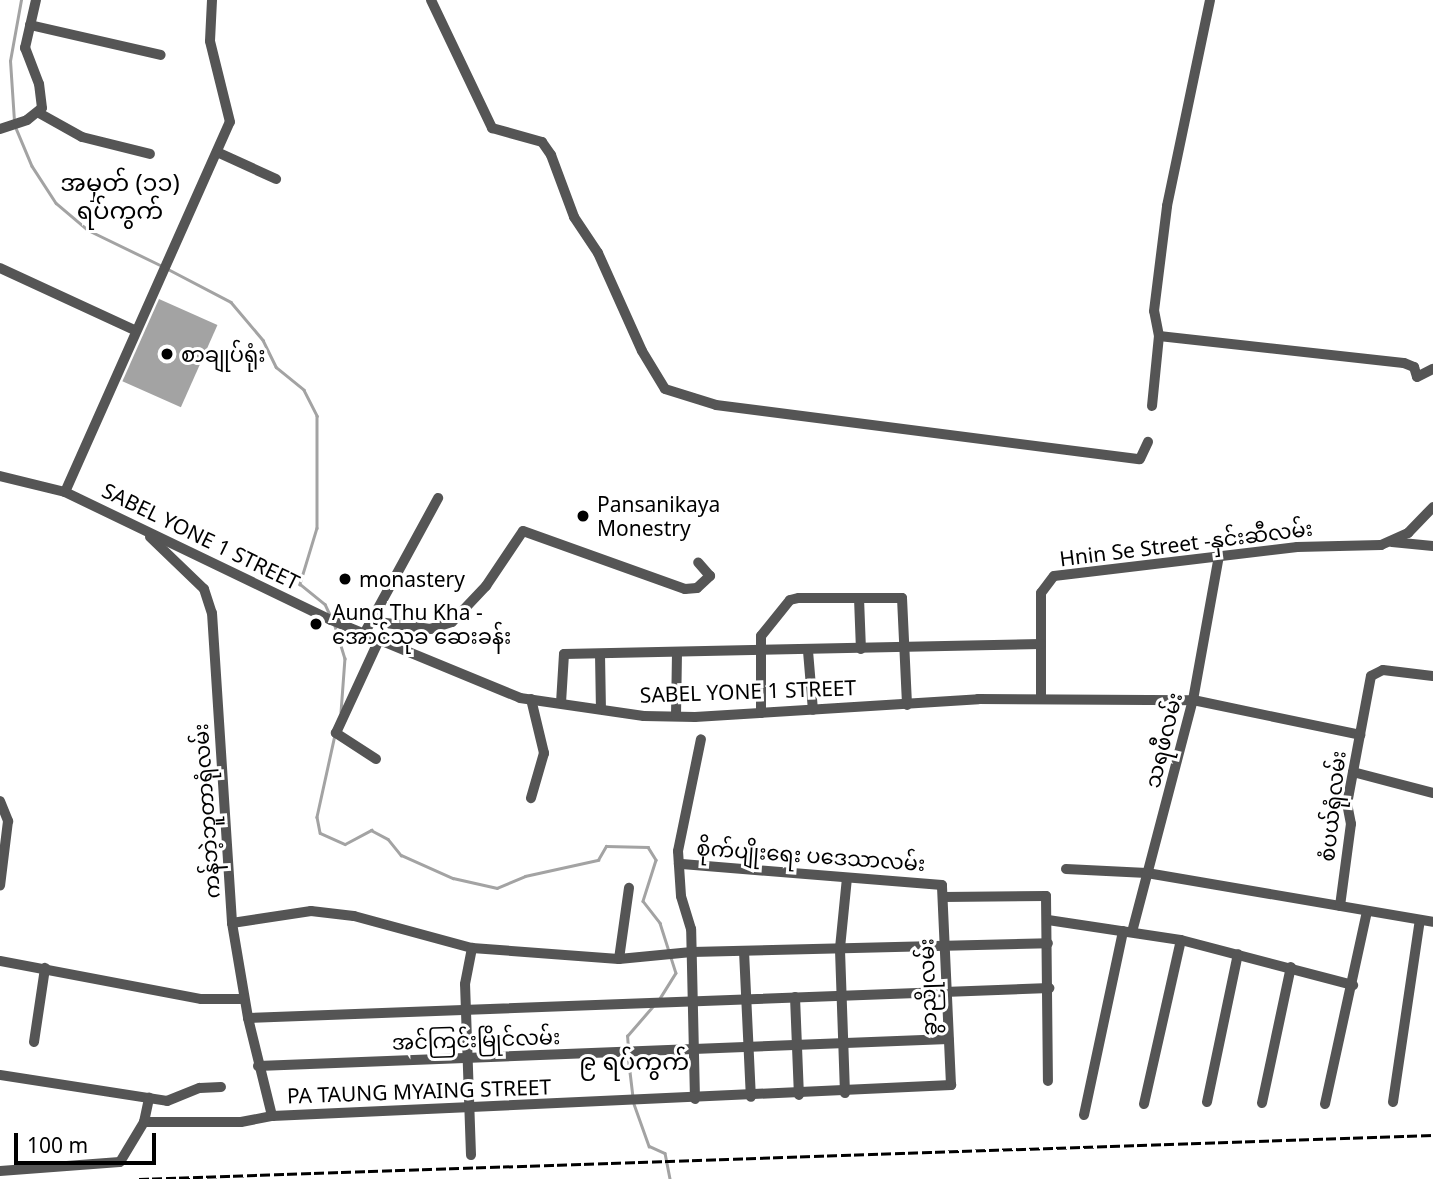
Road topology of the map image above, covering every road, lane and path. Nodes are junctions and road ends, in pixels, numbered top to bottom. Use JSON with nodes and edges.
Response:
{"nodes":[{"id":1,"x":36,"y":0,"type":"edge"},
{"id":2,"x":212,"y":0,"type":"edge"},
{"id":3,"x":431,"y":0,"type":"edge"},
{"id":4,"x":1210,"y":0,"type":"edge"},
{"id":5,"x":30,"y":25,"type":"junction"},
{"id":6,"x":161,"y":55,"type":"dead end"},
{"id":7,"x":39,"y":113,"type":"junction"},
{"id":8,"x":0,"y":129,"type":"edge"},
{"id":9,"x":217,"y":152,"type":"junction"},
{"id":10,"x":150,"y":154,"type":"dead end"},
{"id":11,"x":276,"y":179,"type":"dead end"},
{"id":12,"x":0,"y":268,"type":"edge"},
{"id":13,"x":134,"y":330,"type":"junction"},
{"id":14,"x":1159,"y":336,"type":"junction"},
{"id":15,"x":1433,"y":369,"type":"edge"},
{"id":16,"x":1152,"y":406,"type":"dead end"},
{"id":17,"x":1148,"y":442,"type":"dead end"},
{"id":18,"x":0,"y":476,"type":"edge"},
{"id":19,"x":65,"y":492,"type":"junction"},
{"id":20,"x":438,"y":498,"type":"dead end"},
{"id":21,"x":1433,"y":507,"type":"edge"},
{"id":22,"x":140,"y":528,"type":"junction"},
{"id":23,"x":1392,"y":542,"type":"junction"},
{"id":24,"x":1433,"y":547,"type":"edge"},
{"id":25,"x":1219,"y":555,"type":"junction"},
{"id":26,"x":698,"y":562,"type":"dead end"},
{"id":27,"x":859,"y":598,"type":"junction"},
{"id":28,"x":372,"y":621,"type":"junction"},
{"id":29,"x":364,"y":634,"type":"junction"},
{"id":30,"x":379,"y":640,"type":"junction"},
{"id":31,"x":1041,"y":644,"type":"junction"},
{"id":32,"x":907,"y":648,"type":"junction"},
{"id":33,"x":861,"y":649,"type":"junction"},
{"id":34,"x":808,"y":650,"type":"junction"},
{"id":35,"x":759,"y":652,"type":"junction"},
{"id":36,"x":600,"y":654,"type":"junction"},
{"id":37,"x":677,"y":654,"type":"junction"},
{"id":38,"x":1433,"y":669,"type":"edge"},
{"id":39,"x":1433,"y":676,"type":"edge"},
{"id":40,"x":1041,"y":698,"type":"junction"},
{"id":41,"x":531,"y":699,"type":"junction"},
{"id":42,"x":1193,"y":700,"type":"junction"},
{"id":43,"x":561,"y":703,"type":"junction"},
{"id":44,"x":907,"y":705,"type":"junction"},
{"id":45,"x":601,"y":709,"type":"junction"},
{"id":46,"x":813,"y":710,"type":"junction"},
{"id":47,"x":761,"y":713,"type":"junction"},
{"id":48,"x":676,"y":716,"type":"junction"},
{"id":49,"x":1360,"y":735,"type":"junction"},
{"id":50,"x":701,"y":739,"type":"dead end"},
{"id":51,"x":376,"y":760,"type":"dead end"},
{"id":52,"x":1353,"y":772,"type":"junction"},
{"id":53,"x":1433,"y":793,"type":"edge"},
{"id":54,"x":531,"y":798,"type":"dead end"},
{"id":55,"x":0,"y":801,"type":"edge"},
{"id":56,"x":679,"y":864,"type":"junction"},
{"id":57,"x":1066,"y":869,"type":"dead end"},
{"id":58,"x":1147,"y":873,"type":"junction"},
{"id":59,"x":847,"y":878,"type":"junction"},
{"id":60,"x":940,"y":884,"type":"joint"},
{"id":61,"x":0,"y":886,"type":"edge"},
{"id":62,"x":629,"y":888,"type":"dead end"},
{"id":63,"x":943,"y":897,"type":"junction"},
{"id":64,"x":1340,"y":906,"type":"junction"},
{"id":65,"x":1367,"y":912,"type":"junction"},
{"id":66,"x":1048,"y":920,"type":"junction"},
{"id":67,"x":1420,"y":920,"type":"junction"},
{"id":68,"x":1433,"y":922,"type":"edge"},
{"id":69,"x":233,"y":923,"type":"junction"},
{"id":70,"x":1128,"y":932,"type":"junction"},
{"id":71,"x":1181,"y":940,"type":"junction"},
{"id":72,"x":1048,"y":943,"type":"junction"},
{"id":73,"x":944,"y":945,"type":"junction"},
{"id":74,"x":472,"y":948,"type":"junction"},
{"id":75,"x":840,"y":948,"type":"junction"},
{"id":76,"x":744,"y":951,"type":"junction"},
{"id":77,"x":692,"y":952,"type":"junction"},
{"id":78,"x":1238,"y":954,"type":"junction"},
{"id":79,"x":619,"y":959,"type":"junction"},
{"id":80,"x":0,"y":961,"type":"edge"},
{"id":81,"x":1291,"y":967,"type":"junction"},
{"id":82,"x":46,"y":968,"type":"junction"},
{"id":83,"x":1353,"y":985,"type":"junction"},
{"id":84,"x":1049,"y":988,"type":"junction"},
{"id":85,"x":946,"y":990,"type":"junction"},
{"id":86,"x":842,"y":995,"type":"junction"},
{"id":87,"x":795,"y":997,"type":"junction"},
{"id":88,"x":747,"y":998,"type":"junction"},
{"id":89,"x":244,"y":999,"type":"junction"},
{"id":90,"x":693,"y":1000,"type":"junction"},
{"id":91,"x":466,"y":1010,"type":"junction"},
{"id":92,"x":248,"y":1018,"type":"junction"},
{"id":93,"x":948,"y":1039,"type":"junction"},
{"id":94,"x":34,"y":1042,"type":"dead end"},
{"id":95,"x":844,"y":1045,"type":"junction"},
{"id":96,"x":800,"y":1046,"type":"junction"},
{"id":97,"x":749,"y":1048,"type":"junction"},
{"id":98,"x":695,"y":1050,"type":"junction"},
{"id":99,"x":468,"y":1058,"type":"junction"},
{"id":100,"x":258,"y":1066,"type":"junction"},
{"id":101,"x":0,"y":1074,"type":"edge"},
{"id":102,"x":1048,"y":1081,"type":"dead end"},
{"id":103,"x":221,"y":1087,"type":"dead end"},
{"id":104,"x":948,"y":1088,"type":"joint"},
{"id":105,"x":845,"y":1093,"type":"junction"},
{"id":106,"x":799,"y":1095,"type":"junction"},
{"id":107,"x":751,"y":1097,"type":"junction"},
{"id":108,"x":149,"y":1098,"type":"junction"},
{"id":109,"x":695,"y":1099,"type":"junction"},
{"id":110,"x":1207,"y":1102,"type":"dead end"},
{"id":111,"x":1393,"y":1102,"type":"dead end"},
{"id":112,"x":1262,"y":1103,"type":"dead end"},
{"id":113,"x":1144,"y":1104,"type":"dead end"},
{"id":114,"x":1325,"y":1104,"type":"dead end"},
{"id":115,"x":470,"y":1110,"type":"junction"},
{"id":116,"x":1084,"y":1115,"type":"dead end"},
{"id":117,"x":272,"y":1116,"type":"junction"},
{"id":118,"x":144,"y":1122,"type":"junction"},
{"id":119,"x":471,"y":1155,"type":"dead end"},
{"id":120,"x":0,"y":1171,"type":"edge"}],
"edges":[{"from":1,"to":5,"type":"street"},
{"from":2,"to":9,"type":"street"},
{"from":3,"to":17,"type":"street"},
{"from":4,"to":14,"type":"street"},
{"from":5,"to":6,"type":"street"},
{"from":5,"to":7,"type":"street"},
{"from":7,"to":8,"type":"street"},
{"from":7,"to":10,"type":"street"},
{"from":9,"to":11,"type":"street"},
{"from":9,"to":13,"type":"street"},
{"from":12,"to":13,"type":"street"},
{"from":13,"to":19,"type":"street"},
{"from":14,"to":15,"type":"street"},
{"from":14,"to":16,"type":"street"},
{"from":18,"to":19,"type":"street","name":"SABEL YONE 1 STREET"},
{"from":19,"to":22,"type":"street","name":"SABEL YONE 1 STREET"},
{"from":20,"to":28,"type":"street"},
{"from":21,"to":23,"type":"street"},
{"from":22,"to":29,"type":"street","name":"SABEL YONE 1 STREET"},
{"from":22,"to":69,"type":"street","name":"ကန်ဘဲ့ဘူတာရုံလမ်း"},
{"from":23,"to":24,"type":"street","name":"Hnin Se Street -နှင်းဆီလမ်း"},
{"from":23,"to":25,"type":"street","name":"Hnin Se Street -နှင်းဆီလမ်း"},
{"from":25,"to":31,"type":"street","name":"Hnin Se Street -နှင်းဆီလမ်း"},
{"from":25,"to":42,"type":"street","name":"သရဖီလမ်း"},
{"from":26,"to":28,"type":"street"},
{"from":27,"to":32,"type":"street"},
{"from":27,"to":33,"type":"street"},
{"from":27,"to":35,"type":"street"},
{"from":28,"to":29,"type":"street"},
{"from":29,"to":30,"type":"street","name":"SABEL YONE 1 STREET"},
{"from":30,"to":41,"type":"street","name":"SABEL YONE 1 STREET"},
{"from":30,"to":51,"type":"street"},
{"from":31,"to":32,"type":"street"},
{"from":31,"to":40,"type":"street","name":"Hnin Se Street -နှင်းဆီလမ်း"},
{"from":32,"to":33,"type":"street"},
{"from":32,"to":44,"type":"street"},
{"from":33,"to":34,"type":"street"},
{"from":34,"to":35,"type":"street"},
{"from":34,"to":46,"type":"street"},
{"from":35,"to":37,"type":"street"},
{"from":35,"to":47,"type":"street"},
{"from":36,"to":37,"type":"street"},
{"from":36,"to":43,"type":"street"},
{"from":36,"to":45,"type":"street"},
{"from":37,"to":48,"type":"street"},
{"from":38,"to":39,"type":"street"},
{"from":39,"to":49,"type":"street","name":"စံပယ်ရုံလမ်း"},
{"from":40,"to":42,"type":"street","name":"SABEL YONE 1 STREET"},
{"from":40,"to":44,"type":"street","name":"SABEL YONE 1 STREET"},
{"from":41,"to":43,"type":"street","name":"SABEL YONE 1 STREET"},
{"from":41,"to":54,"type":"street"},
{"from":42,"to":49,"type":"street","name":"SABEL YONE 1 STREET"},
{"from":42,"to":58,"type":"street","name":"သရဖီလမ်း"},
{"from":43,"to":45,"type":"street","name":"SABEL YONE 1 STREET"},
{"from":44,"to":46,"type":"street","name":"SABEL YONE 1 STREET"},
{"from":45,"to":48,"type":"street","name":"SABEL YONE 1 STREET"},
{"from":46,"to":47,"type":"street","name":"SABEL YONE 1 STREET"},
{"from":47,"to":48,"type":"street","name":"SABEL YONE 1 STREET"},
{"from":49,"to":52,"type":"street","name":"စံပယ်ရုံလမ်း"},
{"from":50,"to":56,"type":"street"},
{"from":52,"to":53,"type":"street"},
{"from":52,"to":64,"type":"street","name":"စံပယ်ရုံလမ်း"},
{"from":55,"to":61,"type":"street"},
{"from":56,"to":59,"type":"street","name":"စိုက်ပျိုးရေး ပဒေသာလမ်း"},
{"from":56,"to":77,"type":"street"},
{"from":57,"to":58,"type":"street"},
{"from":58,"to":64,"type":"street"},
{"from":58,"to":70,"type":"street","name":"သရဖီလမ်း"},
{"from":59,"to":60,"type":"street","name":"စိုက်ပျိုးရေး ပဒေသာလမ်း"},
{"from":59,"to":75,"type":"street"},
{"from":60,"to":63,"type":"street","name":"ခွာညိုလမ်း"},
{"from":62,"to":79,"type":"street"},
{"from":63,"to":66,"type":"street"},
{"from":63,"to":73,"type":"street","name":"ခွာညိုလမ်း"},
{"from":64,"to":65,"type":"street"},
{"from":65,"to":67,"type":"street"},
{"from":65,"to":83,"type":"street"},
{"from":66,"to":70,"type":"street"},
{"from":66,"to":72,"type":"street"},
{"from":67,"to":68,"type":"street"},
{"from":67,"to":111,"type":"street"},
{"from":69,"to":74,"type":"street"},
{"from":69,"to":89,"type":"street","name":"ကန်ဘဲ့ဘူတာရုံလမ်း"},
{"from":70,"to":71,"type":"street"},
{"from":70,"to":116,"type":"street","name":"သရဖီလမ်း"},
{"from":71,"to":78,"type":"street"},
{"from":71,"to":113,"type":"street"},
{"from":72,"to":73,"type":"street"},
{"from":72,"to":84,"type":"street"},
{"from":73,"to":75,"type":"street"},
{"from":73,"to":85,"type":"street","name":"ခွာညိုလမ်း"},
{"from":74,"to":79,"type":"street"},
{"from":74,"to":91,"type":"street"},
{"from":75,"to":76,"type":"street"},
{"from":75,"to":86,"type":"street"},
{"from":76,"to":77,"type":"street"},
{"from":76,"to":88,"type":"street"},
{"from":77,"to":79,"type":"street"},
{"from":77,"to":90,"type":"street"},
{"from":78,"to":81,"type":"street"},
{"from":78,"to":110,"type":"street"},
{"from":80,"to":82,"type":"street"},
{"from":81,"to":83,"type":"street"},
{"from":81,"to":112,"type":"street"},
{"from":82,"to":89,"type":"street"},
{"from":82,"to":94,"type":"street"},
{"from":83,"to":114,"type":"street"},
{"from":84,"to":85,"type":"street"},
{"from":84,"to":102,"type":"street"},
{"from":85,"to":86,"type":"street"},
{"from":85,"to":93,"type":"street","name":"ခွာညိုလမ်း"},
{"from":86,"to":87,"type":"street"},
{"from":86,"to":95,"type":"street"},
{"from":87,"to":88,"type":"street"},
{"from":87,"to":96,"type":"street"},
{"from":88,"to":90,"type":"street"},
{"from":88,"to":97,"type":"street"},
{"from":89,"to":92,"type":"street","name":"ကန်ဘဲ့ဘူတာရုံလမ်း"},
{"from":90,"to":91,"type":"street"},
{"from":90,"to":98,"type":"street"},
{"from":91,"to":92,"type":"street"},
{"from":91,"to":99,"type":"street"},
{"from":92,"to":100,"type":"street","name":"ကန်ဘဲ့ဘူတာရုံလမ်း"},
{"from":93,"to":95,"type":"street","name":"အင်ကြင်းမြိုင်လမ်း"},
{"from":93,"to":104,"type":"street","name":"ခွာညိုလမ်း"},
{"from":95,"to":96,"type":"street","name":"အင်ကြင်းမြိုင်လမ်း"},
{"from":95,"to":105,"type":"street"},
{"from":96,"to":97,"type":"street","name":"အင်ကြင်းမြိုင်လမ်း"},
{"from":96,"to":106,"type":"street"},
{"from":97,"to":98,"type":"street","name":"အင်ကြင်းမြိုင်လမ်း"},
{"from":97,"to":107,"type":"street"},
{"from":98,"to":99,"type":"street","name":"အင်ကြင်းမြိုင်လမ်း"},
{"from":98,"to":109,"type":"street"},
{"from":99,"to":100,"type":"street","name":"အင်ကြင်းမြိုင်လမ်း"},
{"from":99,"to":115,"type":"street"},
{"from":100,"to":117,"type":"street","name":"ကန်ဘဲ့ဘူတာရုံလမ်း"},
{"from":101,"to":108,"type":"street"},
{"from":103,"to":108,"type":"street"},
{"from":104,"to":105,"type":"street","name":"PA TAUNG MYAING STREET"},
{"from":105,"to":106,"type":"street","name":"PA TAUNG MYAING STREET"},
{"from":106,"to":107,"type":"street","name":"PA TAUNG MYAING STREET"},
{"from":107,"to":109,"type":"street","name":"PA TAUNG MYAING STREET"},
{"from":108,"to":118,"type":"street"},
{"from":109,"to":115,"type":"street","name":"PA TAUNG MYAING STREET"},
{"from":115,"to":117,"type":"street","name":"PA TAUNG MYAING STREET"},
{"from":115,"to":119,"type":"street"},
{"from":117,"to":118,"type":"street","name":"PA TAUNG MYAING STREET"},
{"from":118,"to":120,"type":"street"}]}
